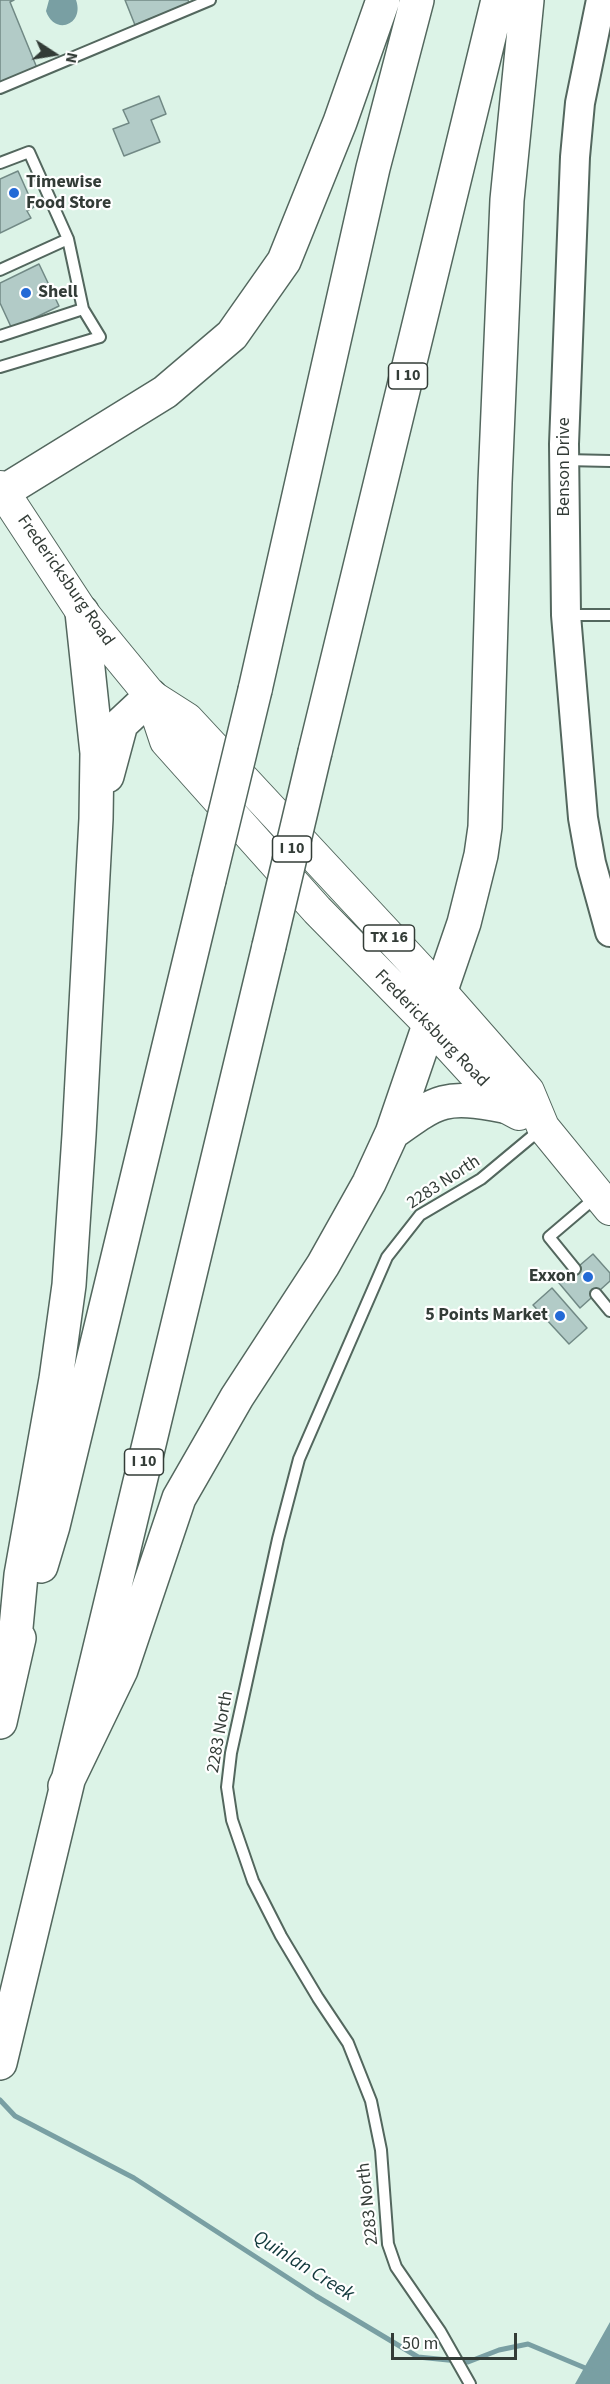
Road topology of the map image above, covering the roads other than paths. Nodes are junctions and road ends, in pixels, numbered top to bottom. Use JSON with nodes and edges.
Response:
{"nodes":[{"id":1,"x":210,"y":0,"type":"edge"},
{"id":2,"x":383,"y":0,"type":"edge"},
{"id":3,"x":417,"y":0,"type":"edge"},
{"id":4,"x":498,"y":0,"type":"edge"},
{"id":5,"x":527,"y":0,"type":"edge"},
{"id":6,"x":601,"y":0,"type":"edge"},
{"id":7,"x":0,"y":88,"type":"edge"},
{"id":8,"x":0,"y":163,"type":"edge"},
{"id":9,"x":68,"y":239,"type":"junction"},
{"id":10,"x":0,"y":270,"type":"edge"},
{"id":11,"x":83,"y":309,"type":"junction"},
{"id":12,"x":0,"y":336,"type":"edge"},
{"id":13,"x":0,"y":367,"type":"edge"},
{"id":14,"x":565,"y":460,"type":"junction"},
{"id":15,"x":610,"y":461,"type":"edge"},
{"id":16,"x":1,"y":491,"type":"edge"},
{"id":17,"x":82,"y":612,"type":"junction"},
{"id":18,"x":566,"y":615,"type":"junction"},
{"id":19,"x":610,"y":615,"type":"edge"},
{"id":20,"x":151,"y":696,"type":"junction"},
{"id":21,"x":96,"y":819,"type":"junction"},
{"id":22,"x":610,"y":932,"type":"edge"},
{"id":23,"x":441,"y":992,"type":"junction"},
{"id":24,"x":428,"y":1023,"type":"junction"},
{"id":25,"x":504,"y":1106,"type":"junction"},
{"id":26,"x":543,"y":1127,"type":"junction"},
{"id":27,"x":392,"y":1133,"type":"junction"},
{"id":28,"x":607,"y":1204,"type":"edge"},
{"id":29,"x":575,"y":1269,"type":"dead end"},
{"id":30,"x":596,"y":1294,"type":"dead end"},
{"id":31,"x":610,"y":1311,"type":"edge"},
{"id":32,"x":13,"y":1659,"type":"junction"},
{"id":33,"x":0,"y":1722,"type":"edge"},
{"id":34,"x":65,"y":1786,"type":"junction"},
{"id":35,"x":0,"y":2063,"type":"edge"},
{"id":36,"x":470,"y":2384,"type":"edge"}],
"edges":[{"from":1,"to":7,"type":"lane"},
{"from":2,"to":16,"type":"highway"},
{"from":3,"to":32,"type":"highway","bridge":true},
{"from":4,"to":34,"type":"highway","number":"I 10","bridge":true},
{"from":5,"to":23,"type":"highway"},
{"from":6,"to":14,"type":"street","name":"Benson Drive"},
{"from":8,"to":9,"type":"lane"},
{"from":9,"to":10,"type":"lane"},
{"from":9,"to":11,"type":"lane"},
{"from":11,"to":12,"type":"lane"},
{"from":11,"to":13,"type":"lane"},
{"from":14,"to":15,"type":"lane"},
{"from":14,"to":18,"type":"street","name":"Benson Drive"},
{"from":16,"to":17,"type":"main road","name":"Fredericksburg Road","number":"TX 16"},
{"from":17,"to":20,"type":"main road","name":"Fredericksburg Road","number":"TX 16"},
{"from":17,"to":21,"type":"highway"},
{"from":18,"to":19,"type":"lane"},
{"from":18,"to":22,"type":"street","name":"Benson Drive"},
{"from":20,"to":21,"type":"highway"},
{"from":20,"to":23,"type":"main road","name":"Fredericksburg Road","number":"TX 16"},
{"from":20,"to":24,"type":"main road","name":"Fredericksburg Road","number":"TX 16"},
{"from":21,"to":32,"type":"highway"},
{"from":23,"to":24,"type":"highway"},
{"from":23,"to":26,"type":"main road","name":"Fredericksburg Road","number":"TX 16"},
{"from":24,"to":25,"type":"main road","name":"Fredericksburg Road","number":"TX 16"},
{"from":24,"to":27,"type":"highway"},
{"from":25,"to":26,"type":"main road","name":"Fredericksburg Road","number":"TX 16"},
{"from":25,"to":27,"type":"highway"},
{"from":26,"to":28,"type":"main road","name":"Fredericksburg Road","number":"TX 16"},
{"from":26,"to":36,"type":"lane","name":"2283 North"},
{"from":27,"to":34,"type":"highway"},
{"from":28,"to":29,"type":"lane"},
{"from":30,"to":31,"type":"lane"},
{"from":32,"to":33,"type":"highway"},
{"from":34,"to":35,"type":"highway","number":"I 10"}]}
